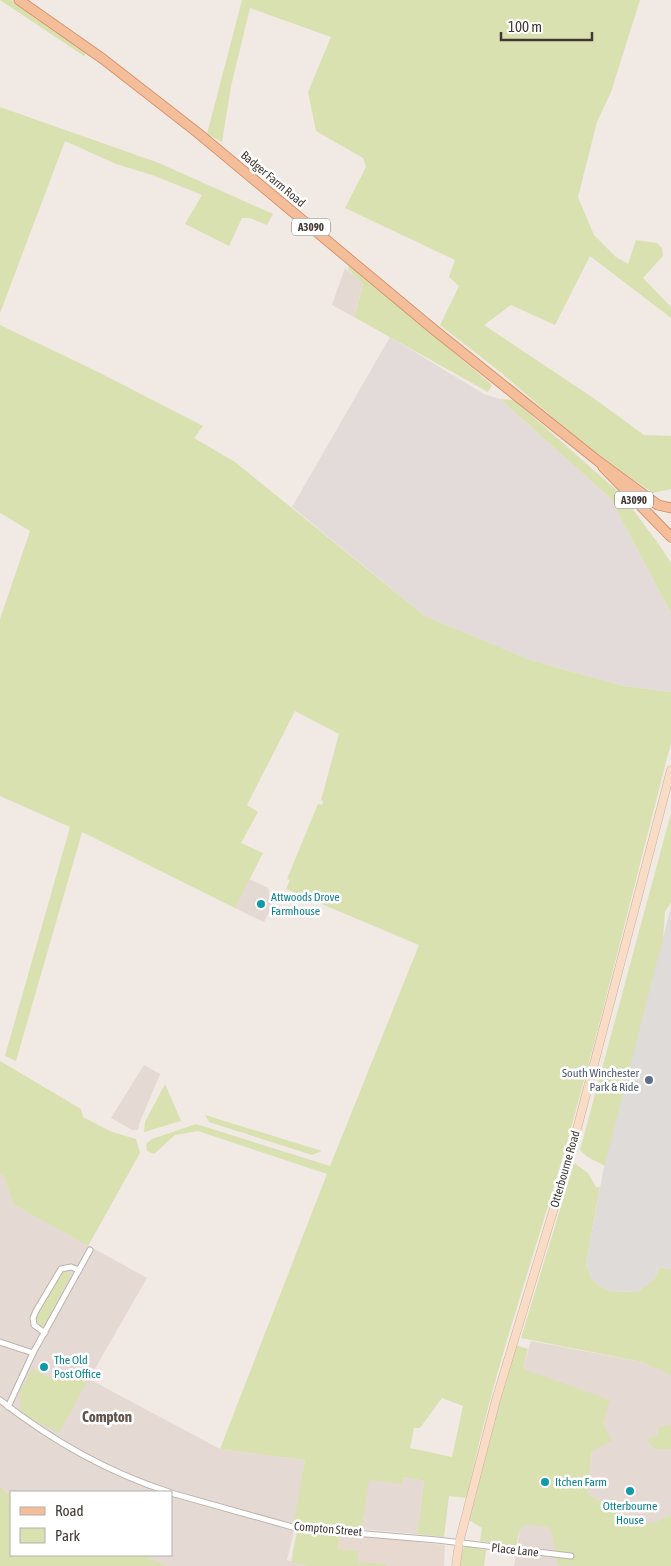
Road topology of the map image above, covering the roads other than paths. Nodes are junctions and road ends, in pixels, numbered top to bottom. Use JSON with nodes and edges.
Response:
{"nodes":[{"id":1,"x":19,"y":0,"type":"edge"},
{"id":2,"x":598,"y":461,"type":"junction"},
{"id":3,"x":671,"y":508,"type":"edge"},
{"id":4,"x":671,"y":537,"type":"edge"},
{"id":5,"x":671,"y":770,"type":"edge"},
{"id":6,"x":90,"y":1250,"type":"dead end"},
{"id":7,"x":79,"y":1270,"type":"junction"},
{"id":8,"x":45,"y":1333,"type":"junction"},
{"id":9,"x":0,"y":1342,"type":"edge"},
{"id":10,"x":33,"y":1353,"type":"junction"},
{"id":11,"x":0,"y":1400,"type":"edge"},
{"id":12,"x":8,"y":1407,"type":"junction"},
{"id":13,"x":164,"y":1491,"type":"edge"},
{"id":14,"x":172,"y":1494,"type":"edge"},
{"id":15,"x":459,"y":1542,"type":"junction"},
{"id":16,"x":571,"y":1556,"type":"dead end"},
{"id":17,"x":456,"y":1566,"type":"edge"}],
"edges":[{"from":1,"to":2,"type":"main road","name":"Badger Farm Road","number":"A3090"},
{"from":2,"to":3,"type":"main road","name":"Badger Farm Road","number":"A3090"},
{"from":2,"to":4,"type":"main road","name":"Badger Farm Road","number":"A3090"},
{"from":5,"to":15,"type":"street","name":"Otterbourne Road"},
{"from":6,"to":7,"type":"street"},
{"from":7,"to":8,"type":"street"},
{"from":7,"to":8,"type":"street"},
{"from":8,"to":10,"type":"street"},
{"from":9,"to":10,"type":"street"},
{"from":10,"to":12,"type":"street"},
{"from":11,"to":12,"type":"street","name":"Compton Street"},
{"from":12,"to":13,"type":"street","name":"Compton Street"},
{"from":14,"to":15,"type":"street","name":"Compton Street"},
{"from":15,"to":16,"type":"street","name":"Place Lane"},
{"from":15,"to":17,"type":"street","name":"Otterbourne Road"}]}
